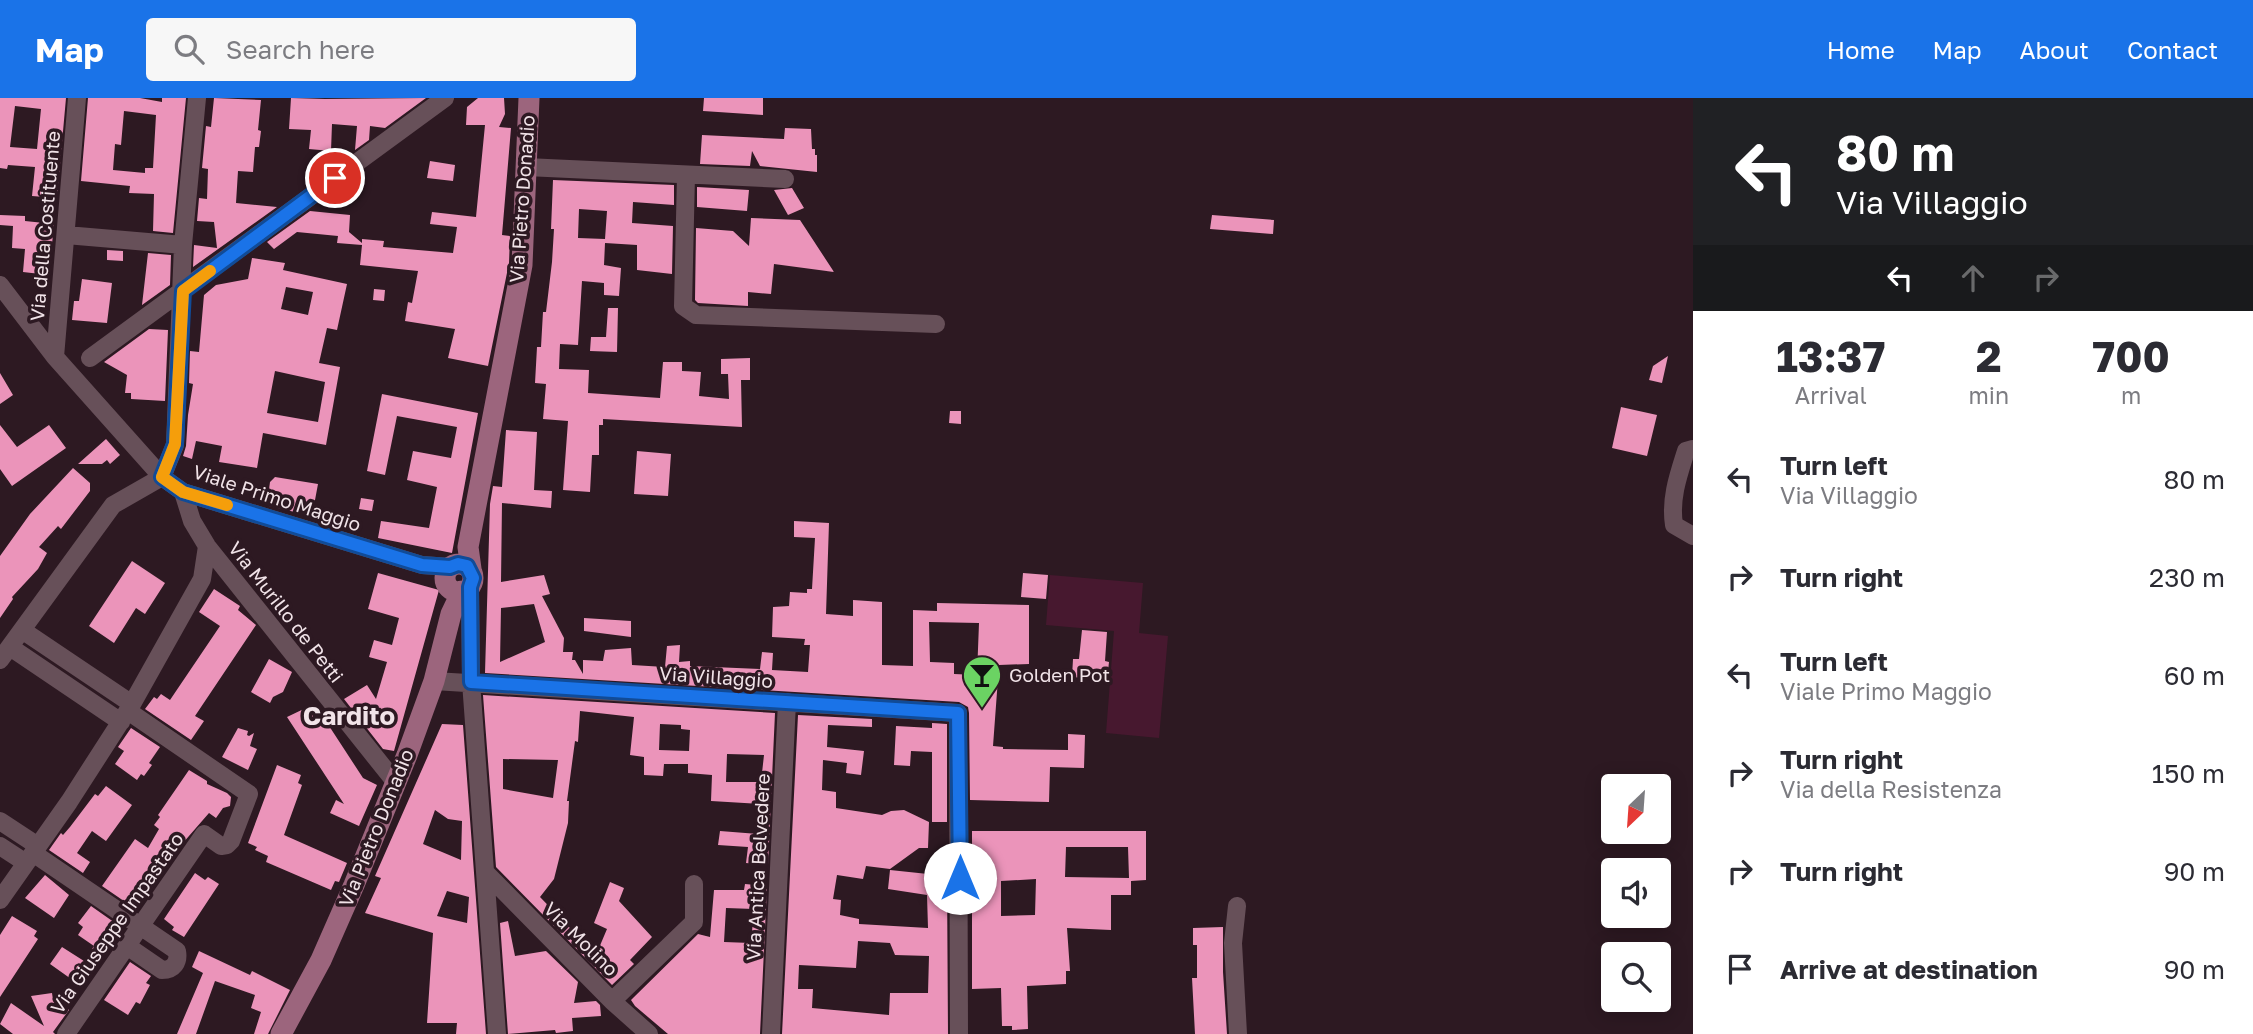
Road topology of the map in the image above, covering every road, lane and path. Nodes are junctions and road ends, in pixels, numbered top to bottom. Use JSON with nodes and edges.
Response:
{"nodes":[{"id":1,"x":77,"y":98,"type":"edge"},
{"id":2,"x":197,"y":98,"type":"edge"},
{"id":3,"x":445,"y":98,"type":"edge"},
{"id":4,"x":528,"y":98,"type":"edge"},
{"id":5,"x":526,"y":167,"type":"junction"},
{"id":6,"x":686,"y":175,"type":"junction"},
{"id":7,"x":785,"y":179,"type":"dead end"},
{"id":8,"x":66,"y":235,"type":"junction"},
{"id":9,"x":184,"y":245,"type":"junction"},
{"id":10,"x":0,"y":285,"type":"edge"},
{"id":11,"x":183,"y":291,"type":"junction"},
{"id":12,"x":936,"y":324,"type":"dead end"},
{"id":13,"x":55,"y":357,"type":"junction"},
{"id":14,"x":90,"y":358,"type":"dead end"},
{"id":15,"x":1693,"y":449,"type":"edge"},
{"id":16,"x":162,"y":477,"type":"junction"},
{"id":17,"x":183,"y":492,"type":"junction"},
{"id":18,"x":1693,"y":536,"type":"edge"},
{"id":19,"x":207,"y":546,"type":"junction"},
{"id":20,"x":457,"y":578,"type":"junction"},
{"id":21,"x":9,"y":641,"type":"edge"},
{"id":22,"x":433,"y":681,"type":"junction"},
{"id":23,"x":471,"y":682,"type":"junction"},
{"id":24,"x":787,"y":702,"type":"junction"},
{"id":25,"x":127,"y":712,"type":"junction"},
{"id":26,"x":396,"y":783,"type":"junction"},
{"id":27,"x":0,"y":821,"type":"edge"},
{"id":28,"x":0,"y":846,"type":"edge"},
{"id":29,"x":32,"y":854,"type":"junction"},
{"id":30,"x":485,"y":872,"type":"junction"},
{"id":31,"x":694,"y":884,"type":"dead end"},
{"id":32,"x":0,"y":900,"type":"edge"},
{"id":33,"x":1237,"y":906,"type":"dead end"},
{"id":34,"x":141,"y":926,"type":"junction"},
{"id":35,"x":127,"y":946,"type":"junction"},
{"id":36,"x":612,"y":1001,"type":"junction"},
{"id":37,"x":66,"y":1034,"type":"edge"},
{"id":38,"x":281,"y":1034,"type":"edge"},
{"id":39,"x":497,"y":1034,"type":"edge"},
{"id":40,"x":649,"y":1034,"type":"edge"},
{"id":41,"x":771,"y":1034,"type":"edge"},
{"id":42,"x":959,"y":1034,"type":"edge"},
{"id":43,"x":1238,"y":1034,"type":"edge"}],
"edges":[{"from":1,"to":8,"type":"street","name":"Via della Costituente"},
{"from":2,"to":9,"type":"street"},
{"from":3,"to":11,"type":"street"},
{"from":4,"to":5,"type":"main road","name":"Via Pietro Donadio"},
{"from":5,"to":6,"type":"street"},
{"from":5,"to":20,"type":"main road","name":"Via Pietro Donadio"},
{"from":6,"to":7,"type":"street"},
{"from":6,"to":12,"type":"street"},
{"from":8,"to":9,"type":"street"},
{"from":8,"to":13,"type":"street","name":"Via della Costituente"},
{"from":9,"to":11,"type":"street"},
{"from":10,"to":13,"type":"street","name":"Viale Primo Maggio"},
{"from":11,"to":14,"type":"street"},
{"from":11,"to":16,"type":"street"},
{"from":13,"to":16,"type":"street","name":"Viale Primo Maggio"},
{"from":15,"to":18,"type":"street"},
{"from":16,"to":17,"type":"street","name":"Viale Primo Maggio"},
{"from":16,"to":21,"type":"street"},
{"from":17,"to":19,"type":"street","name":"Via Murillo de Petti"},
{"from":17,"to":20,"type":"street","name":"Viale Primo Maggio"},
{"from":19,"to":25,"type":"street"},
{"from":19,"to":26,"type":"street","name":"Via Murillo de Petti"},
{"from":20,"to":22,"type":"main road","name":"Via Pietro Donadio"},
{"from":20,"to":23,"type":"street"},
{"from":21,"to":25,"type":"street"},
{"from":22,"to":23,"type":"street","name":"Via Villaggio"},
{"from":22,"to":26,"type":"main road","name":"Via Pietro Donadio"},
{"from":23,"to":24,"type":"street","name":"Via Villaggio"},
{"from":23,"to":30,"type":"street"},
{"from":24,"to":41,"type":"street","name":"Via Antica Belvedere"},
{"from":24,"to":42,"type":"street","name":"Via Villaggio"},
{"from":25,"to":29,"type":"street"},
{"from":25,"to":34,"type":"street","name":"Via Giuseppe Impastato"},
{"from":26,"to":38,"type":"main road","name":"Via Pietro Donadio"},
{"from":27,"to":29,"type":"street"},
{"from":28,"to":29,"type":"street"},
{"from":29,"to":32,"type":"street"},
{"from":29,"to":34,"type":"street"},
{"from":30,"to":36,"type":"street","name":"Via Molino"},
{"from":30,"to":39,"type":"street"},
{"from":31,"to":36,"type":"street"},
{"from":33,"to":43,"type":"street"},
{"from":34,"to":35,"type":"street","name":"Via Giuseppe Impastato"},
{"from":34,"to":35,"type":"street"},
{"from":35,"to":37,"type":"street","name":"Via Giuseppe Impastato"},
{"from":36,"to":40,"type":"street","name":"Via Molino"}]}
